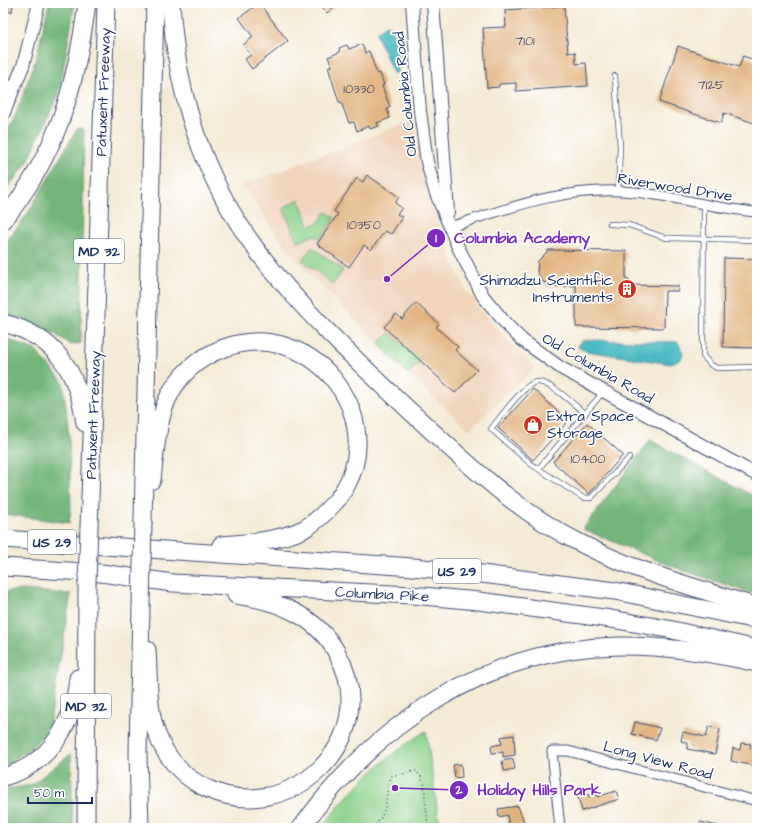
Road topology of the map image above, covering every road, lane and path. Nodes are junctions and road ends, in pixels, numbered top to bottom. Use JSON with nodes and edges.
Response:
{"nodes":[{"id":1,"x":39,"y":3,"type":"edge"},
{"id":2,"x":87,"y":3,"type":"edge"},
{"id":3,"x":106,"y":3,"type":"edge"},
{"id":4,"x":155,"y":3,"type":"edge"},
{"id":5,"x":171,"y":3,"type":"edge"},
{"id":6,"x":412,"y":3,"type":"edge"},
{"id":7,"x":433,"y":3,"type":"edge"},
{"id":8,"x":615,"y":76,"type":"dead end"},
{"id":9,"x":3,"y":81,"type":"edge"},
{"id":10,"x":16,"y":85,"type":"junction"},
{"id":11,"x":3,"y":115,"type":"edge"},
{"id":12,"x":618,"y":191,"type":"junction"},
{"id":13,"x":704,"y":206,"type":"junction"},
{"id":14,"x":757,"y":212,"type":"edge"},
{"id":15,"x":3,"y":221,"type":"edge"},
{"id":16,"x":610,"y":224,"type":"dead end"},
{"id":17,"x":450,"y":227,"type":"junction"},
{"id":18,"x":704,"y":238,"type":"junction"},
{"id":19,"x":757,"y":240,"type":"edge"},
{"id":20,"x":150,"y":264,"type":"junction"},
{"id":21,"x":3,"y":323,"type":"edge"},
{"id":22,"x":757,"y":368,"type":"edge"},
{"id":23,"x":604,"y":391,"type":"junction"},
{"id":24,"x":585,"y":414,"type":"junction"},
{"id":25,"x":629,"y":458,"type":"dead end"},
{"id":26,"x":539,"y":468,"type":"junction"},
{"id":27,"x":757,"y":475,"type":"edge"},
{"id":28,"x":152,"y":480,"type":"junction"},
{"id":29,"x":90,"y":499,"type":"junction"},
{"id":30,"x":147,"y":521,"type":"junction"},
{"id":31,"x":3,"y":529,"type":"edge"},
{"id":32,"x":3,"y":539,"type":"edge"},
{"id":33,"x":101,"y":545,"type":"junction"},
{"id":34,"x":154,"y":549,"type":"junction"},
{"id":35,"x":3,"y":567,"type":"edge"},
{"id":36,"x":101,"y":573,"type":"junction"},
{"id":37,"x":3,"y":579,"type":"edge"},
{"id":38,"x":174,"y":583,"type":"junction"},
{"id":39,"x":87,"y":584,"type":"junction"},
{"id":40,"x":145,"y":606,"type":"junction"},
{"id":41,"x":757,"y":607,"type":"edge"},
{"id":42,"x":757,"y":620,"type":"edge"},
{"id":43,"x":757,"y":649,"type":"edge"},
{"id":44,"x":147,"y":650,"type":"junction"},
{"id":45,"x":757,"y":663,"type":"edge"},
{"id":46,"x":3,"y":777,"type":"edge"},
{"id":47,"x":757,"y":801,"type":"edge"},
{"id":48,"x":86,"y":828,"type":"edge"},
{"id":49,"x":140,"y":828,"type":"edge"},
{"id":50,"x":147,"y":828,"type":"edge"},
{"id":51,"x":301,"y":828,"type":"edge"},
{"id":52,"x":373,"y":828,"type":"edge"},
{"id":53,"x":428,"y":828,"type":"edge"},
{"id":54,"x":560,"y":828,"type":"edge"}],
"edges":[{"from":1,"to":10,"type":"street"},
{"from":2,"to":15,"type":"highway"},
{"from":3,"to":29,"type":"highway","name":"Patuxent Freeway","number":"MD 32"},
{"from":4,"to":20,"type":"highway"},
{"from":5,"to":41,"type":"highway"},
{"from":6,"to":17,"type":"street","name":"Old Columbia Road"},
{"from":7,"to":17,"type":"street","name":"Old Columbia Road"},
{"from":8,"to":12,"type":"lane"},
{"from":9,"to":10,"type":"lane"},
{"from":10,"to":11,"type":"street"},
{"from":12,"to":13,"type":"street","name":"Riverwood Drive"},
{"from":12,"to":17,"type":"street","name":"Riverwood Drive"},
{"from":13,"to":14,"type":"street","name":"Riverwood Drive"},
{"from":13,"to":18,"type":"lane"},
{"from":16,"to":18,"type":"lane"},
{"from":17,"to":23,"type":"street","name":"Old Columbia Road"},
{"from":18,"to":19,"type":"lane"},
{"from":18,"to":22,"type":"lane"},
{"from":20,"to":28,"type":"highway"},
{"from":20,"to":30,"type":"highway"},
{"from":21,"to":29,"type":"highway"},
{"from":23,"to":24,"type":"lane"},
{"from":23,"to":27,"type":"street","name":"Old Columbia Road"},
{"from":24,"to":26,"type":"lane"},
{"from":24,"to":26,"type":"lane"},
{"from":25,"to":26,"type":"lane"},
{"from":28,"to":30,"type":"highway"},
{"from":28,"to":34,"type":"highway"},
{"from":29,"to":39,"type":"highway","name":"Patuxent Freeway","number":"MD 32","bridge":true},
{"from":30,"to":40,"type":"highway","bridge":true},
{"from":31,"to":33,"type":"highway"},
{"from":32,"to":33,"type":"highway","name":"Columbia Pike","number":"US 29"},
{"from":33,"to":34,"type":"highway","name":"Columbia Pike","number":"US 29"},
{"from":34,"to":42,"type":"highway","name":"Columbia Pike","number":"US 29"},
{"from":35,"to":36,"type":"highway","name":"Columbia Pike","number":"US 29"},
{"from":36,"to":37,"type":"highway"},
{"from":36,"to":38,"type":"highway","name":"Columbia Pike","number":"US 29"},
{"from":38,"to":43,"type":"highway","name":"Columbia Pike","number":"US 29"},
{"from":38,"to":44,"type":"highway"},
{"from":39,"to":46,"type":"highway"},
{"from":39,"to":48,"type":"highway","name":"Patuxent Freeway","number":"MD 32"},
{"from":40,"to":44,"type":"highway"},
{"from":40,"to":49,"type":"highway"},
{"from":44,"to":50,"type":"highway"},
{"from":45,"to":51,"type":"highway"},
{"from":47,"to":54,"type":"street","name":"Long View Road"},
{"from":52,"to":53,"type":"path"}]}
